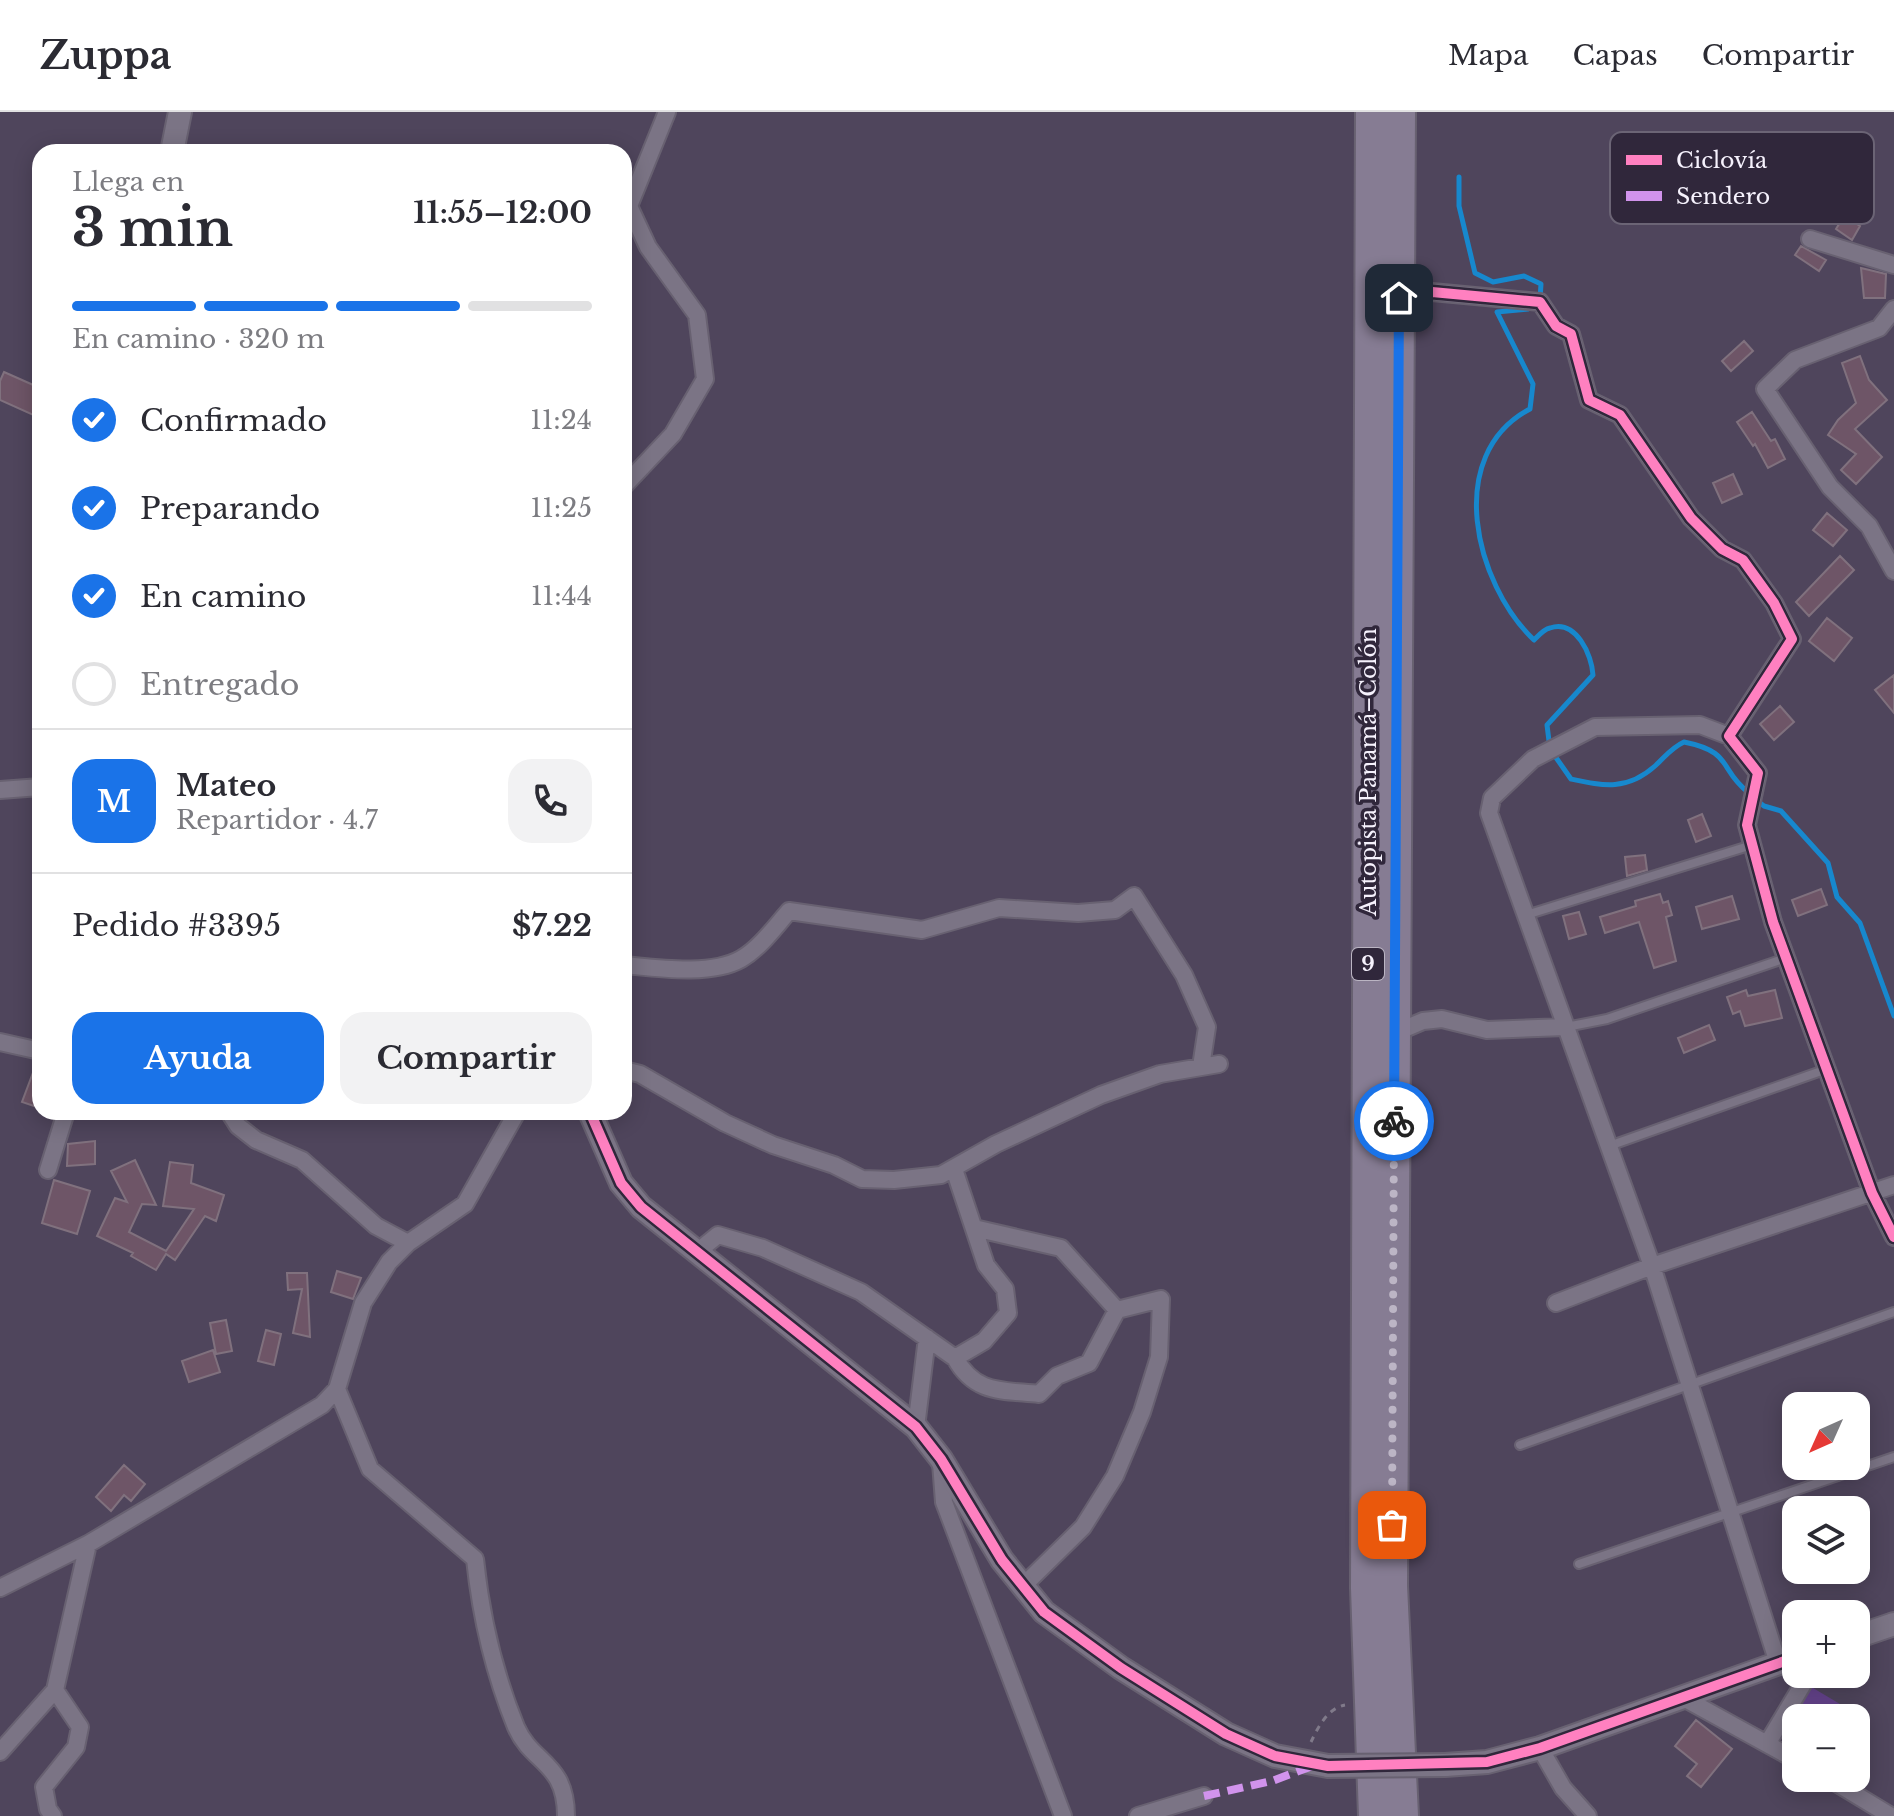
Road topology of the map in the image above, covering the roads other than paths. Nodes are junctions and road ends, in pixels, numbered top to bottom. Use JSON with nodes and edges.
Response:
{"nodes":[{"id":1,"x":180,"y":112,"type":"edge"},
{"id":2,"x":667,"y":112,"type":"edge"},
{"id":3,"x":1371,"y":112,"type":"edge"},
{"id":4,"x":1400,"y":112,"type":"edge"},
{"id":5,"x":174,"y":144,"type":"edge"},
{"id":6,"x":632,"y":199,"type":"edge"},
{"id":7,"x":632,"y":212,"type":"edge"},
{"id":8,"x":1810,"y":239,"type":"dead end"},
{"id":9,"x":1894,"y":265,"type":"edge"},
{"id":10,"x":1399,"y":298,"type":"junction"},
{"id":11,"x":1894,"y":309,"type":"edge"},
{"id":12,"x":632,"y":478,"type":"edge"},
{"id":13,"x":1894,"y":571,"type":"edge"},
{"id":14,"x":1729,"y":736,"type":"junction"},
{"id":15,"x":32,"y":788,"type":"edge"},
{"id":16,"x":0,"y":790,"type":"edge"},
{"id":17,"x":1752,"y":845,"type":"junction"},
{"id":18,"x":1525,"y":915,"type":"junction"},
{"id":19,"x":1786,"y":958,"type":"junction"},
{"id":20,"x":632,"y":966,"type":"edge"},
{"id":21,"x":1565,"y":1027,"type":"junction"},
{"id":22,"x":1395,"y":1033,"type":"junction"},
{"id":23,"x":0,"y":1042,"type":"edge"},
{"id":24,"x":32,"y":1049,"type":"edge"},
{"id":25,"x":1219,"y":1064,"type":"dead end"},
{"id":26,"x":1201,"y":1067,"type":"junction"},
{"id":27,"x":1827,"y":1069,"type":"junction"},
{"id":28,"x":632,"y":1072,"type":"edge"},
{"id":29,"x":64,"y":1120,"type":"edge"},
{"id":30,"x":234,"y":1120,"type":"edge"},
{"id":31,"x":512,"y":1120,"type":"edge"},
{"id":32,"x":593,"y":1120,"type":"edge"},
{"id":33,"x":1609,"y":1146,"type":"junction"},
{"id":34,"x":954,"y":1169,"type":"junction"},
{"id":35,"x":48,"y":1170,"type":"dead end"},
{"id":36,"x":1894,"y":1185,"type":"edge"},
{"id":37,"x":1872,"y":1193,"type":"junction"},
{"id":38,"x":974,"y":1228,"type":"junction"},
{"id":39,"x":1894,"y":1237,"type":"edge"},
{"id":40,"x":408,"y":1243,"type":"junction"},
{"id":41,"x":697,"y":1252,"type":"junction"},
{"id":42,"x":1652,"y":1266,"type":"junction"},
{"id":43,"x":1556,"y":1303,"type":"dead end"},
{"id":44,"x":1117,"y":1310,"type":"junction"},
{"id":45,"x":1894,"y":1312,"type":"edge"},
{"id":46,"x":927,"y":1338,"type":"junction"},
{"id":47,"x":955,"y":1358,"type":"junction"},
{"id":48,"x":1690,"y":1384,"type":"junction"},
{"id":49,"x":337,"y":1389,"type":"junction"},
{"id":50,"x":916,"y":1427,"type":"junction"},
{"id":51,"x":1520,"y":1445,"type":"dead end"},
{"id":52,"x":1894,"y":1457,"type":"edge"},
{"id":53,"x":941,"y":1459,"type":"junction"},
{"id":54,"x":1728,"y":1513,"type":"junction"},
{"id":55,"x":88,"y":1544,"type":"junction"},
{"id":56,"x":1579,"y":1564,"type":"dead end"},
{"id":57,"x":1023,"y":1586,"type":"junction"},
{"id":58,"x":0,"y":1588,"type":"edge"},
{"id":59,"x":1894,"y":1624,"type":"edge"},
{"id":60,"x":1870,"y":1632,"type":"edge"},
{"id":61,"x":1782,"y":1648,"type":"edge"},
{"id":62,"x":1782,"y":1662,"type":"edge"},
{"id":63,"x":1801,"y":1688,"type":"edge"},
{"id":64,"x":55,"y":1690,"type":"junction"},
{"id":65,"x":1680,"y":1696,"type":"junction"},
{"id":66,"x":1767,"y":1744,"type":"junction"},
{"id":67,"x":1540,"y":1748,"type":"junction"},
{"id":68,"x":0,"y":1752,"type":"edge"},
{"id":69,"x":1782,"y":1752,"type":"edge"},
{"id":70,"x":1851,"y":1792,"type":"edge"},
{"id":71,"x":1204,"y":1796,"type":"dead end"},
{"id":72,"x":1894,"y":1807,"type":"edge"},
{"id":73,"x":53,"y":1816,"type":"edge"},
{"id":74,"x":566,"y":1816,"type":"edge"},
{"id":75,"x":1063,"y":1816,"type":"edge"},
{"id":76,"x":1138,"y":1816,"type":"edge"},
{"id":77,"x":1374,"y":1816,"type":"edge"},
{"id":78,"x":1403,"y":1816,"type":"edge"},
{"id":79,"x":1588,"y":1816,"type":"edge"},
{"id":80,"x":1890,"y":1816,"type":"edge"}],
"edges":[{"from":1,"to":5,"type":"street"},
{"from":2,"to":6,"type":"street"},
{"from":3,"to":77,"type":"highway","name":"Autopista Panamá–Colón","number":"9"},
{"from":4,"to":10,"type":"highway","name":"Autopista Panamá–Colón","number":"9"},
{"from":7,"to":12,"type":"street"},
{"from":8,"to":9,"type":"street"},
{"from":10,"to":14,"type":"street"},
{"from":10,"to":22,"type":"highway","name":"Autopista Panamá–Colón","number":"9"},
{"from":11,"to":13,"type":"street"},
{"from":14,"to":17,"type":"street"},
{"from":14,"to":18,"type":"street"},
{"from":15,"to":16,"type":"street"},
{"from":17,"to":18,"type":"lane"},
{"from":17,"to":19,"type":"street"},
{"from":18,"to":21,"type":"street"},
{"from":19,"to":21,"type":"lane"},
{"from":19,"to":27,"type":"street"},
{"from":20,"to":26,"type":"street"},
{"from":21,"to":22,"type":"street"},
{"from":21,"to":33,"type":"street"},
{"from":22,"to":78,"type":"highway","name":"Autopista Panamá–Colón","number":"9"},
{"from":23,"to":24,"type":"street"},
{"from":25,"to":26,"type":"street"},
{"from":26,"to":34,"type":"street"},
{"from":27,"to":33,"type":"lane"},
{"from":27,"to":37,"type":"street"},
{"from":28,"to":34,"type":"street"},
{"from":29,"to":35,"type":"street"},
{"from":30,"to":40,"type":"street"},
{"from":31,"to":40,"type":"street"},
{"from":32,"to":41,"type":"street"},
{"from":33,"to":42,"type":"street"},
{"from":34,"to":38,"type":"street"},
{"from":36,"to":37,"type":"street"},
{"from":37,"to":39,"type":"street"},
{"from":37,"to":42,"type":"street"},
{"from":38,"to":44,"type":"street"},
{"from":38,"to":47,"type":"street"},
{"from":40,"to":49,"type":"street"},
{"from":41,"to":46,"type":"street"},
{"from":41,"to":50,"type":"street"},
{"from":42,"to":43,"type":"street"},
{"from":42,"to":48,"type":"street"},
{"from":44,"to":47,"type":"street"},
{"from":44,"to":57,"type":"street"},
{"from":45,"to":48,"type":"lane"},
{"from":46,"to":47,"type":"street"},
{"from":46,"to":50,"type":"street"},
{"from":48,"to":51,"type":"lane"},
{"from":48,"to":54,"type":"street"},
{"from":49,"to":55,"type":"street"},
{"from":49,"to":74,"type":"street"},
{"from":50,"to":53,"type":"street"},
{"from":52,"to":54,"type":"lane"},
{"from":53,"to":57,"type":"street"},
{"from":53,"to":75,"type":"street"},
{"from":54,"to":56,"type":"lane"},
{"from":54,"to":61,"type":"street"},
{"from":55,"to":58,"type":"street"},
{"from":55,"to":64,"type":"street"},
{"from":57,"to":67,"type":"street","bridge":true},
{"from":59,"to":60,"type":"street"},
{"from":62,"to":65,"type":"street"},
{"from":63,"to":66,"type":"street"},
{"from":64,"to":68,"type":"street"},
{"from":64,"to":73,"type":"street"},
{"from":65,"to":66,"type":"street"},
{"from":65,"to":67,"type":"street"},
{"from":66,"to":69,"type":"street"},
{"from":67,"to":79,"type":"street"},
{"from":70,"to":80,"type":"street"},
{"from":71,"to":76,"type":"street"},
{"from":72,"to":80,"type":"street"}]}
